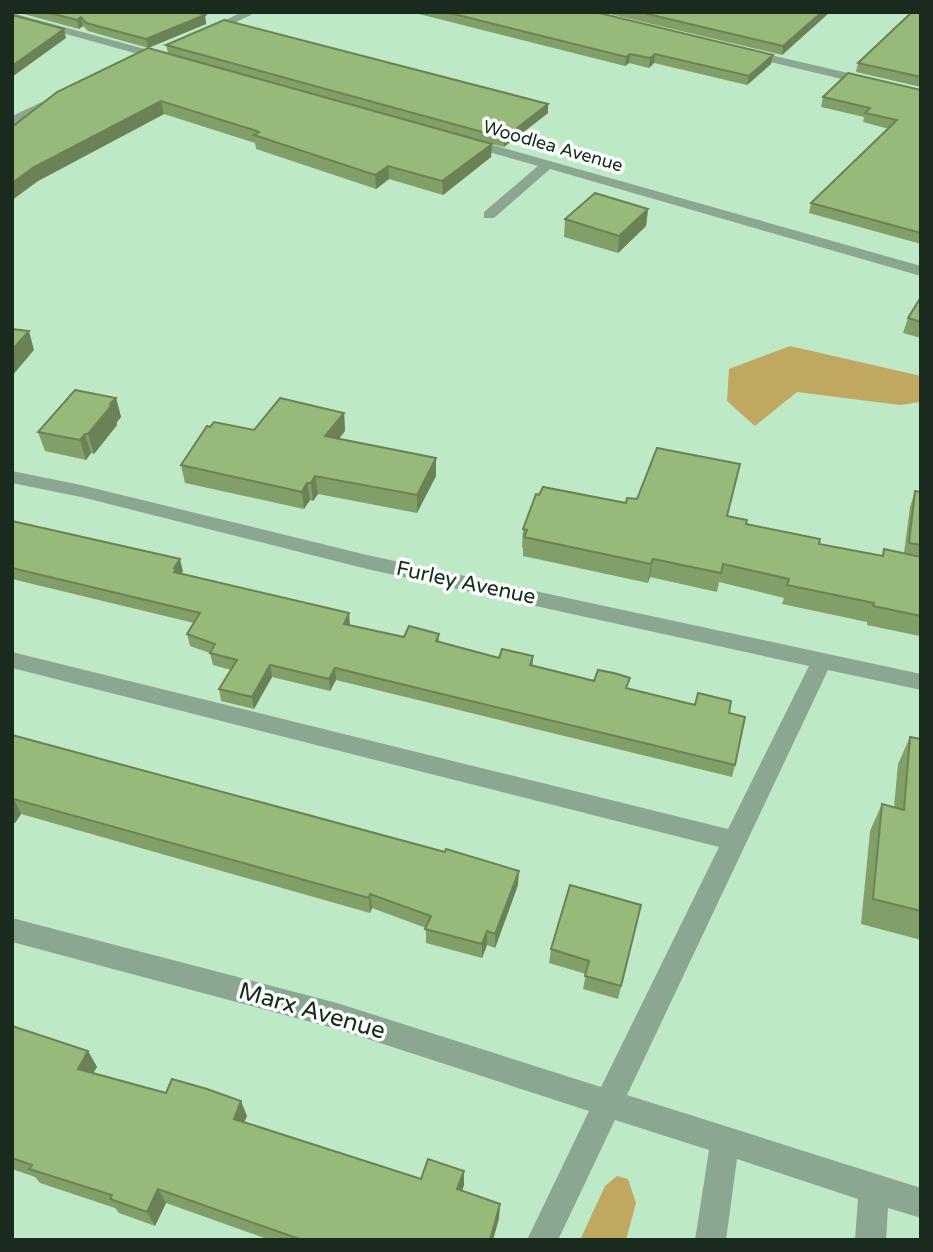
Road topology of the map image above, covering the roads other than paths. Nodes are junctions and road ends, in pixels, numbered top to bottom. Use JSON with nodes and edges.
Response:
{"nodes":[{"id":1,"x":252,"y":12,"type":"edge"},
{"id":2,"x":12,"y":16,"type":"edge"},
{"id":3,"x":196,"y":36,"type":"edge"},
{"id":4,"x":173,"y":45,"type":"edge"},
{"id":5,"x":736,"y":51,"type":"edge"},
{"id":6,"x":150,"y":54,"type":"junction"},
{"id":7,"x":177,"y":61,"type":"edge"},
{"id":8,"x":127,"y":65,"type":"edge"},
{"id":9,"x":68,"y":93,"type":"edge"},
{"id":10,"x":921,"y":94,"type":"edge"},
{"id":11,"x":12,"y":121,"type":"edge"},
{"id":12,"x":456,"y":138,"type":"edge"},
{"id":13,"x":548,"y":164,"type":"junction"},
{"id":14,"x":489,"y":215,"type":"dead end"},
{"id":15,"x":921,"y":271,"type":"edge"},
{"id":16,"x":12,"y":477,"type":"edge"},
{"id":17,"x":12,"y":660,"type":"edge"},
{"id":18,"x":822,"y":661,"type":"junction"},
{"id":19,"x":921,"y":682,"type":"edge"},
{"id":20,"x":735,"y":841,"type":"junction"},
{"id":21,"x":12,"y":930,"type":"edge"},
{"id":22,"x":608,"y":1103,"type":"junction"},
{"id":23,"x":725,"y":1141,"type":"junction"},
{"id":24,"x":874,"y":1189,"type":"junction"},
{"id":25,"x":921,"y":1203,"type":"edge"},
{"id":26,"x":542,"y":1240,"type":"edge"},
{"id":27,"x":710,"y":1240,"type":"edge"},
{"id":28,"x":870,"y":1240,"type":"edge"}],
"edges":[{"from":1,"to":3,"type":"street"},
{"from":2,"to":6,"type":"street"},
{"from":4,"to":6,"type":"street"},
{"from":5,"to":10,"type":"street"},
{"from":6,"to":7,"type":"street"},
{"from":6,"to":8,"type":"street"},
{"from":9,"to":11,"type":"street"},
{"from":12,"to":13,"type":"street","name":"Woodlea Avenue"},
{"from":13,"to":14,"type":"street"},
{"from":13,"to":15,"type":"street","name":"Woodlea Avenue"},
{"from":16,"to":18,"type":"street","name":"Furley Avenue"},
{"from":17,"to":20,"type":"street"},
{"from":18,"to":19,"type":"street","name":"Furley Avenue"},
{"from":18,"to":20,"type":"street"},
{"from":20,"to":22,"type":"street"},
{"from":21,"to":22,"type":"street","name":"Marx Avenue"},
{"from":22,"to":23,"type":"street","name":"Marx Avenue"},
{"from":22,"to":26,"type":"street"},
{"from":23,"to":24,"type":"street","name":"Marx Avenue"},
{"from":23,"to":27,"type":"street"},
{"from":24,"to":25,"type":"street","name":"Marx Avenue"},
{"from":24,"to":28,"type":"street"}]}
